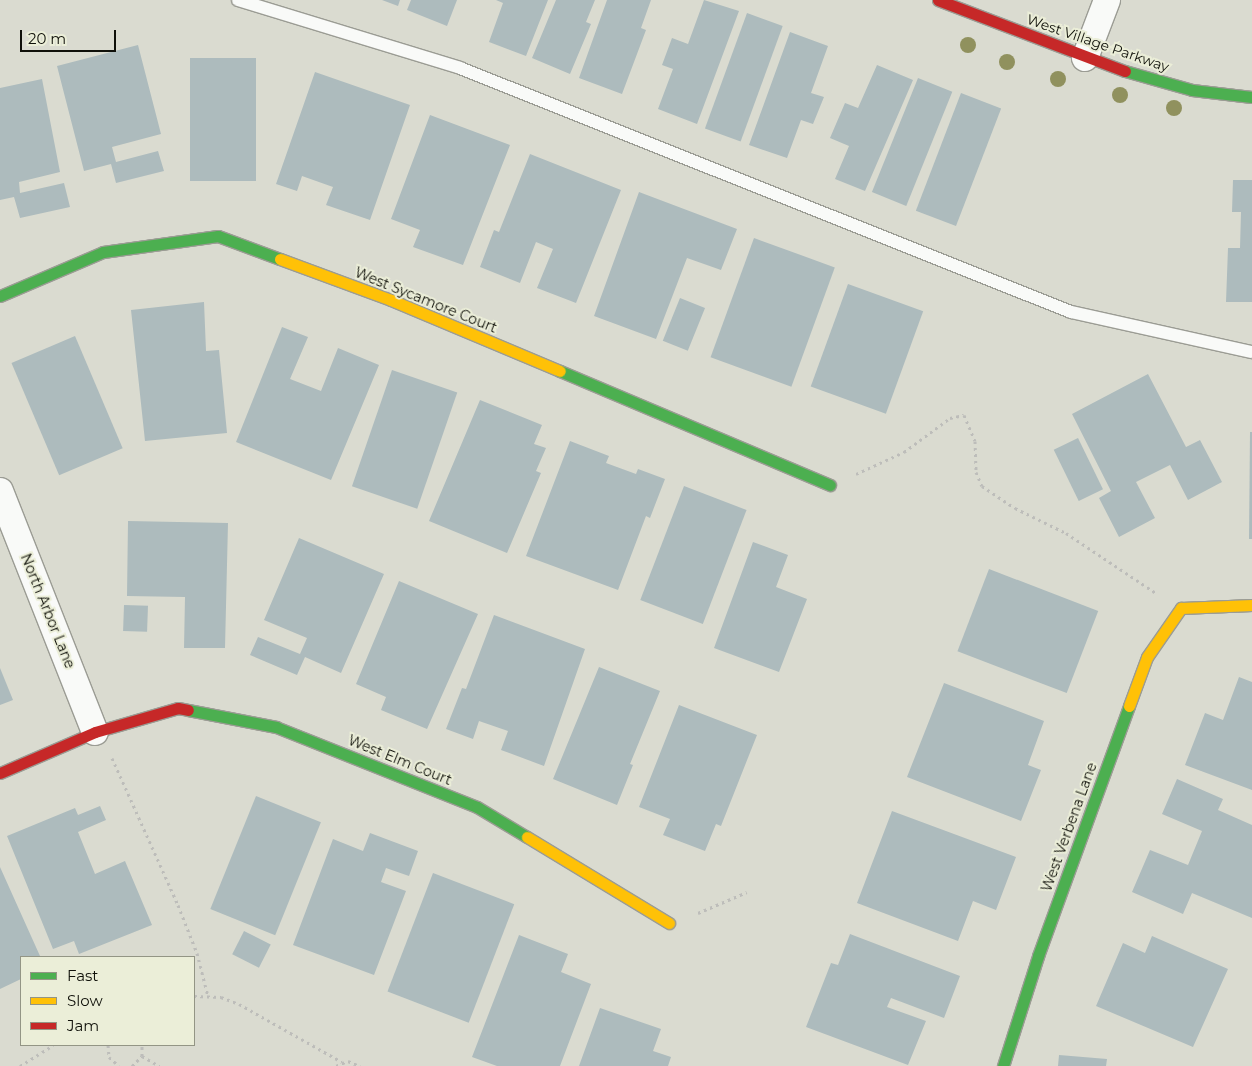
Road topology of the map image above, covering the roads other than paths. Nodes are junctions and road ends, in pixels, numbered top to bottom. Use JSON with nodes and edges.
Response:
{"nodes":[{"id":1,"x":238,"y":0,"type":"edge"},
{"id":2,"x":938,"y":0,"type":"edge"},
{"id":3,"x":1107,"y":0,"type":"edge"},
{"id":4,"x":1085,"y":58,"type":"junction"},
{"id":5,"x":1252,"y":97,"type":"edge"},
{"id":6,"x":0,"y":296,"type":"edge"},
{"id":7,"x":1252,"y":352,"type":"edge"},
{"id":8,"x":830,"y":485,"type":"road end"},
{"id":9,"x":0,"y":491,"type":"edge"},
{"id":10,"x":1252,"y":605,"type":"edge"},
{"id":11,"x":95,"y":732,"type":"junction"},
{"id":12,"x":0,"y":773,"type":"edge"},
{"id":13,"x":669,"y":923,"type":"road end"},
{"id":14,"x":1003,"y":1066,"type":"edge"}],
"edges":[{"from":1,"to":7,"type":"lane"},
{"from":2,"to":4,"type":"street","name":"West Village Parkway"},
{"from":3,"to":4,"type":"street"},
{"from":4,"to":5,"type":"street","name":"West Village Parkway"},
{"from":6,"to":8,"type":"street","name":"West Sycamore Court"},
{"from":9,"to":11,"type":"street","name":"North Arbor Lane"},
{"from":10,"to":14,"type":"street","name":"West Verbena Lane"},
{"from":11,"to":12,"type":"street","name":"West Elm Court"},
{"from":11,"to":13,"type":"street","name":"West Elm Court"}]}
